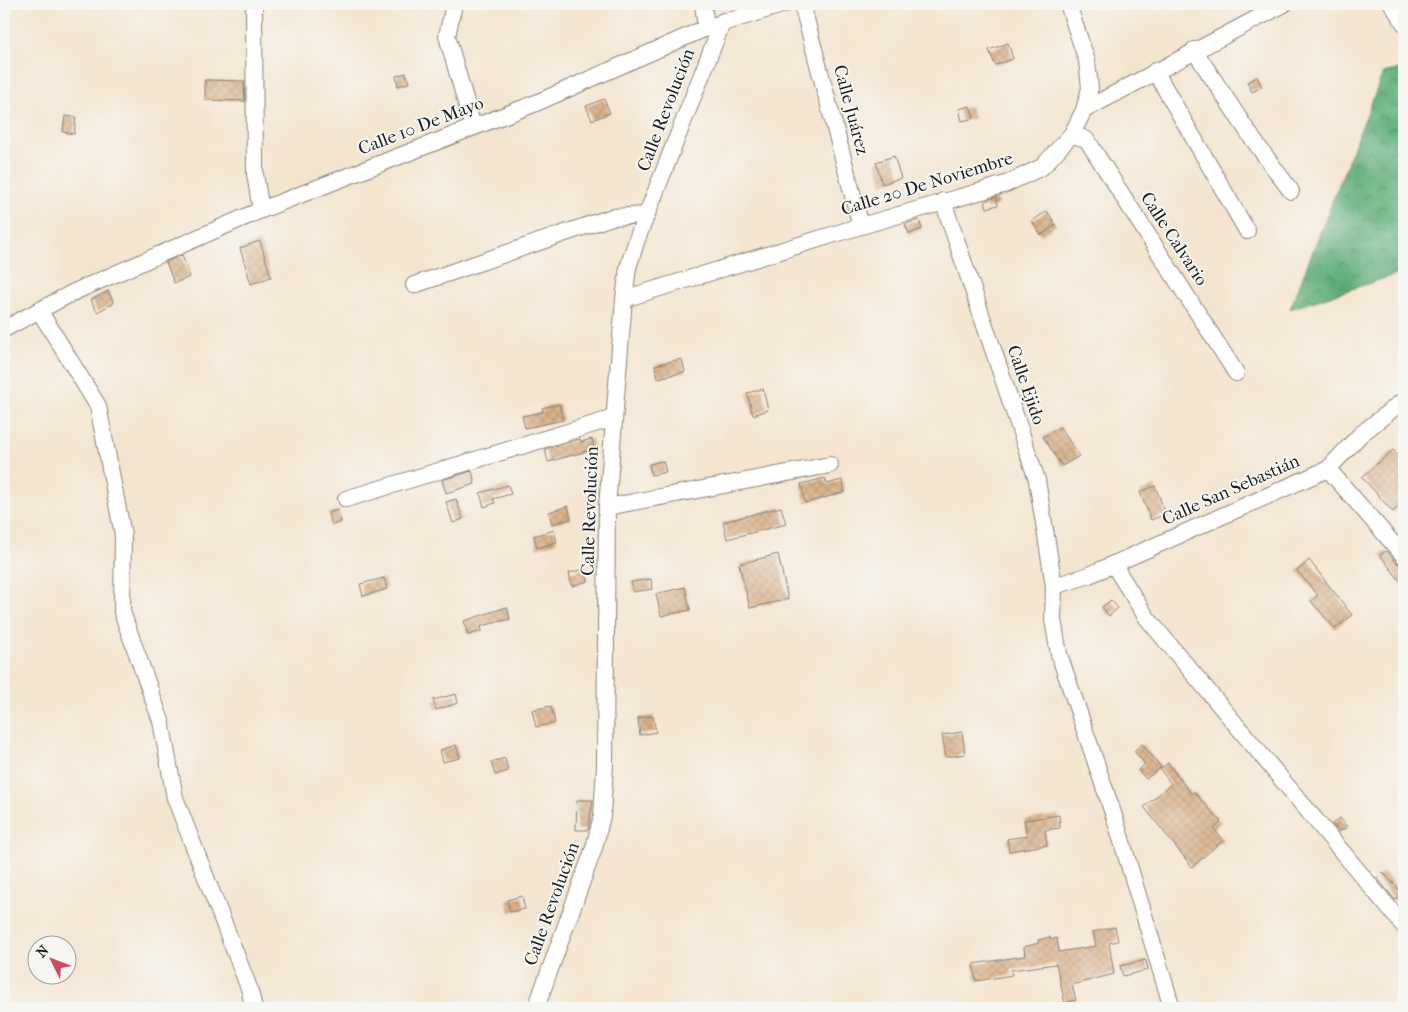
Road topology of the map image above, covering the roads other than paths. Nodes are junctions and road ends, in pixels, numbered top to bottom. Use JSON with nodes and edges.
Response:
{"nodes":[{"id":1,"x":254,"y":4,"type":"edge"},
{"id":2,"x":454,"y":4,"type":"edge"},
{"id":3,"x":703,"y":4,"type":"edge"},
{"id":4,"x":785,"y":4,"type":"edge"},
{"id":5,"x":802,"y":4,"type":"edge"},
{"id":6,"x":1068,"y":4,"type":"edge"},
{"id":7,"x":1284,"y":4,"type":"edge"},
{"id":8,"x":1392,"y":4,"type":"edge"},
{"id":9,"x":723,"y":22,"type":"junction"},
{"id":10,"x":1404,"y":23,"type":"edge"},
{"id":11,"x":706,"y":28,"type":"junction"},
{"id":12,"x":1194,"y":50,"type":"junction"},
{"id":13,"x":1155,"y":71,"type":"junction"},
{"id":14,"x":1084,"y":110,"type":"junction"},
{"id":15,"x":473,"y":127,"type":"junction"},
{"id":16,"x":1072,"y":134,"type":"junction"},
{"id":17,"x":1291,"y":191,"type":"dead end"},
{"id":18,"x":943,"y":201,"type":"junction"},
{"id":19,"x":261,"y":210,"type":"junction"},
{"id":20,"x":647,"y":215,"type":"junction"},
{"id":21,"x":861,"y":226,"type":"junction"},
{"id":22,"x":1247,"y":231,"type":"dead end"},
{"id":23,"x":414,"y":285,"type":"dead end"},
{"id":24,"x":624,"y":299,"type":"junction"},
{"id":25,"x":39,"y":310,"type":"junction"},
{"id":26,"x":4,"y":329,"type":"edge"},
{"id":27,"x":1236,"y":373,"type":"dead end"},
{"id":28,"x":1404,"y":400,"type":"edge"},
{"id":29,"x":614,"y":418,"type":"junction"},
{"id":30,"x":830,"y":465,"type":"dead end"},
{"id":31,"x":1328,"y":469,"type":"junction"},
{"id":32,"x":346,"y":499,"type":"dead end"},
{"id":33,"x":608,"y":507,"type":"junction"},
{"id":34,"x":1404,"y":556,"type":"edge"},
{"id":35,"x":1113,"y":564,"type":"junction"},
{"id":36,"x":1054,"y":586,"type":"junction"},
{"id":37,"x":1404,"y":926,"type":"edge"},
{"id":38,"x":254,"y":1008,"type":"edge"},
{"id":39,"x":536,"y":1008,"type":"edge"},
{"id":40,"x":1172,"y":1008,"type":"edge"}],
"edges":[{"from":1,"to":19,"type":"street"},
{"from":2,"to":15,"type":"street"},
{"from":3,"to":11,"type":"street"},
{"from":4,"to":9,"type":"street","name":"Calle 10 De Mayo"},
{"from":5,"to":21,"type":"street","name":"Calle Juárez"},
{"from":6,"to":14,"type":"street","name":"Calle 20 De Noviembre"},
{"from":7,"to":12,"type":"street"},
{"from":8,"to":10,"type":"street"},
{"from":9,"to":11,"type":"street","name":"Calle 10 De Mayo"},
{"from":9,"to":20,"type":"street","name":"Calle Revolución"},
{"from":11,"to":15,"type":"street","name":"Calle 10 De Mayo"},
{"from":12,"to":13,"type":"street"},
{"from":12,"to":17,"type":"street"},
{"from":13,"to":14,"type":"street"},
{"from":13,"to":22,"type":"street"},
{"from":14,"to":16,"type":"street","name":"Calle 20 De Noviembre"},
{"from":15,"to":19,"type":"street","name":"Calle 10 De Mayo"},
{"from":16,"to":18,"type":"street","name":"Calle 20 De Noviembre"},
{"from":16,"to":27,"type":"street","name":"Calle Calvario"},
{"from":18,"to":21,"type":"street","name":"Calle 20 De Noviembre"},
{"from":18,"to":36,"type":"street","name":"Calle Ejido"},
{"from":19,"to":25,"type":"street","name":"Calle 10 De Mayo"},
{"from":20,"to":23,"type":"street"},
{"from":20,"to":24,"type":"street","name":"Calle Revolución"},
{"from":21,"to":24,"type":"street","name":"Calle 20 De Noviembre"},
{"from":24,"to":29,"type":"street","name":"Calle Revolución"},
{"from":25,"to":26,"type":"street","name":"Calle 10 De Mayo"},
{"from":25,"to":38,"type":"street"},
{"from":28,"to":31,"type":"street","name":"Calle San Sebastián"},
{"from":29,"to":32,"type":"street"},
{"from":29,"to":33,"type":"street","name":"Calle Revolución"},
{"from":30,"to":33,"type":"street"},
{"from":31,"to":34,"type":"street"},
{"from":31,"to":35,"type":"street","name":"Calle San Sebastián"},
{"from":33,"to":39,"type":"street","name":"Calle Revolución"},
{"from":35,"to":36,"type":"street","name":"Calle San Sebastián"},
{"from":35,"to":37,"type":"street"},
{"from":36,"to":40,"type":"street","name":"Calle Ejido"}]}
